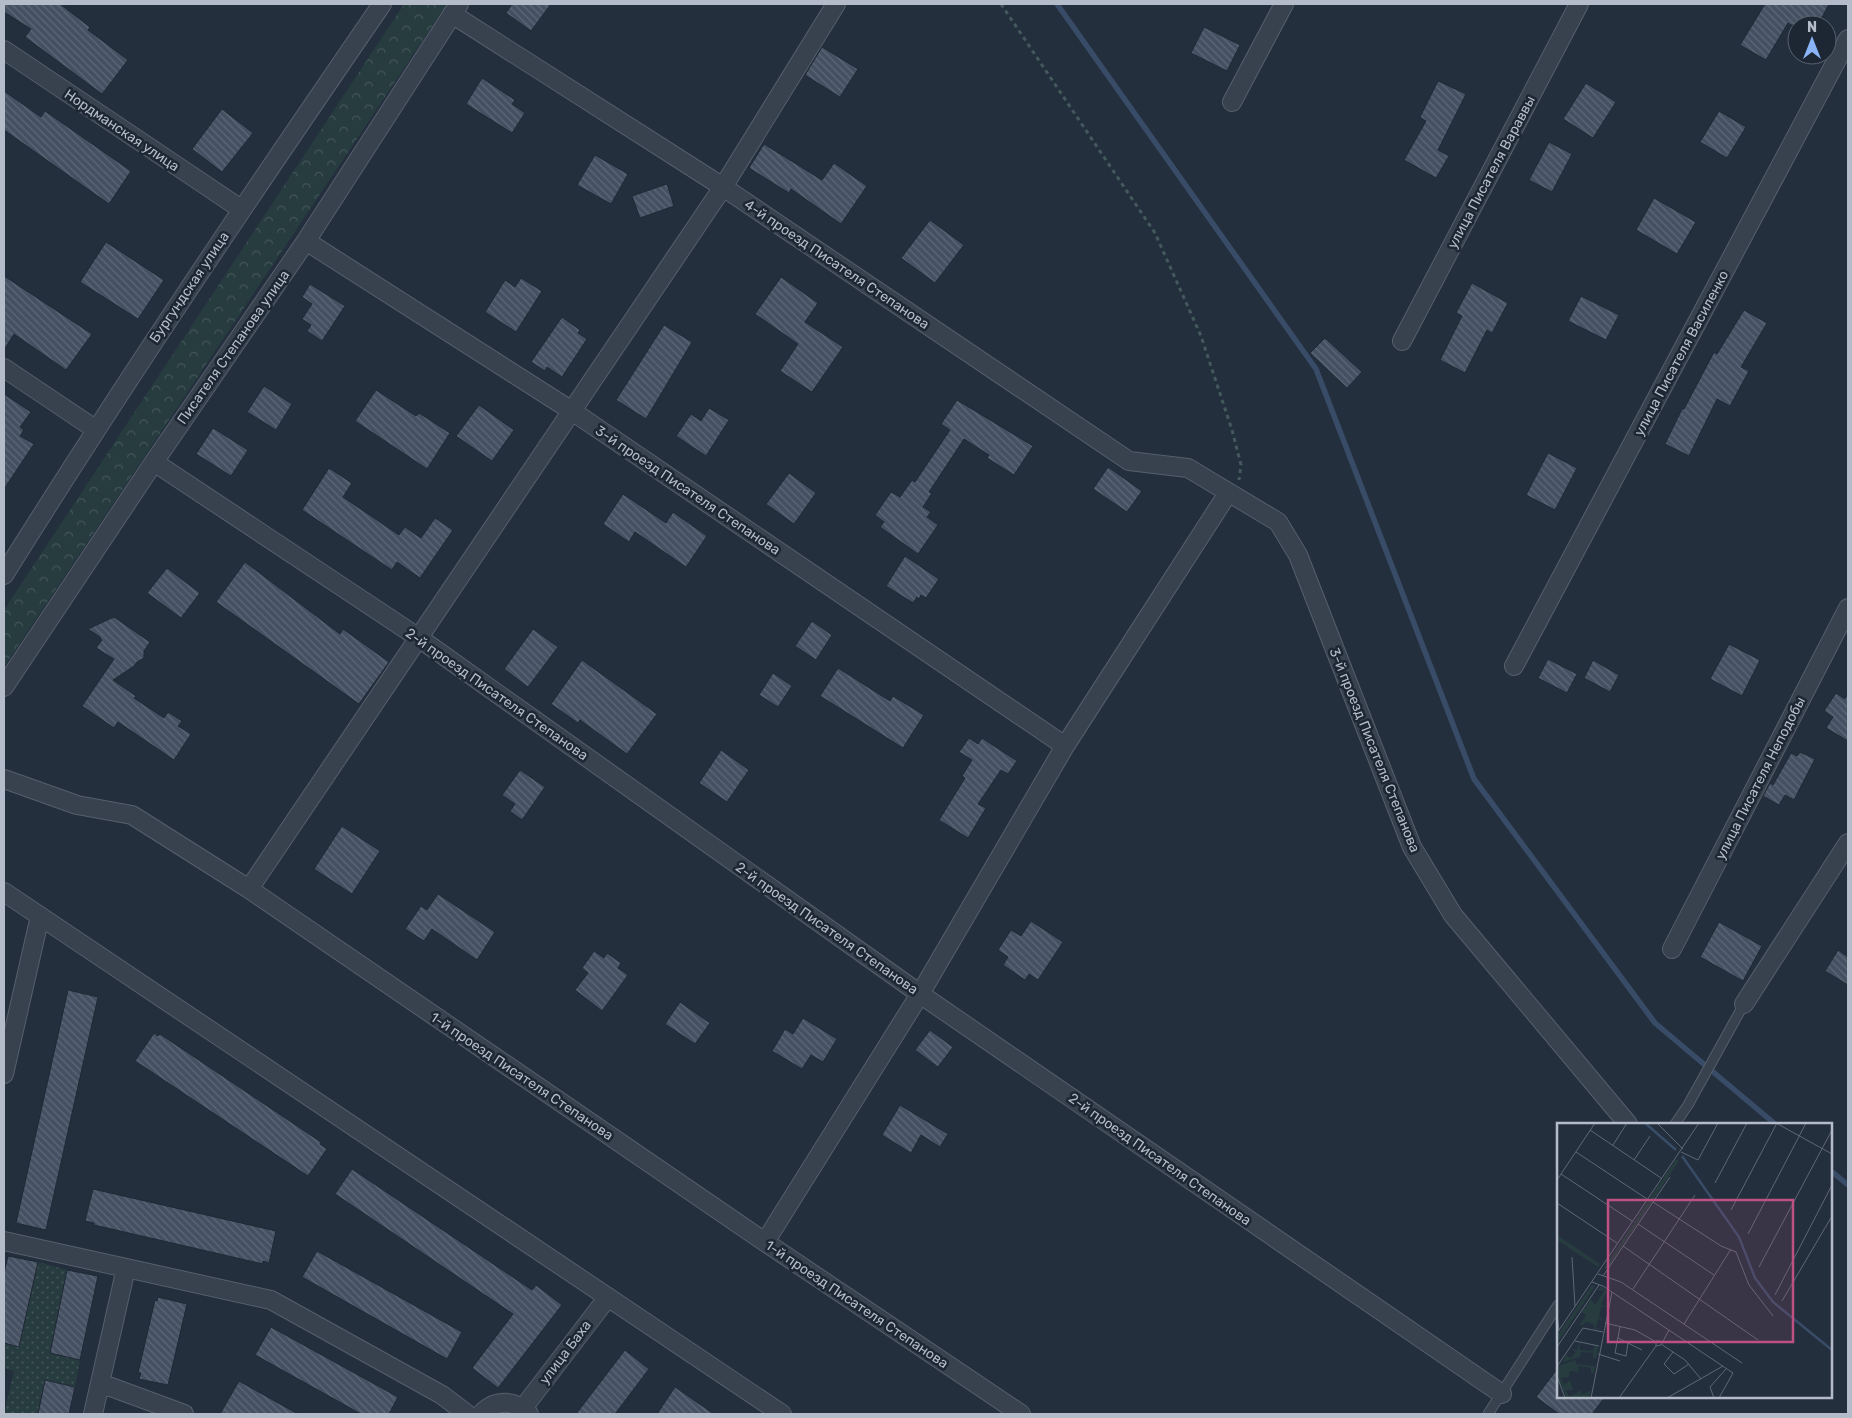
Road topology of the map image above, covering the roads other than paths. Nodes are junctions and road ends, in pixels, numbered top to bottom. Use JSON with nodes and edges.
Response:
{"nodes":[{"id":1,"x":382,"y":4,"type":"edge"},
{"id":2,"x":836,"y":4,"type":"edge"},
{"id":3,"x":1284,"y":4,"type":"edge"},
{"id":4,"x":1579,"y":4,"type":"edge"},
{"id":5,"x":455,"y":9,"type":"edge"},
{"id":6,"x":1848,"y":39,"type":"edge"},
{"id":7,"x":4,"y":50,"type":"edge"},
{"id":8,"x":1232,"y":102,"type":"dead end"},
{"id":9,"x":723,"y":187,"type":"junction"},
{"id":10,"x":241,"y":209,"type":"junction"},
{"id":11,"x":306,"y":242,"type":"junction"},
{"id":12,"x":1402,"y":341,"type":"dead end"},
{"id":13,"x":4,"y":368,"type":"edge"},
{"id":14,"x":572,"y":411,"type":"junction"},
{"id":15,"x":95,"y":429,"type":"junction"},
{"id":16,"x":154,"y":462,"type":"junction"},
{"id":17,"x":1232,"y":495,"type":"junction"},
{"id":18,"x":4,"y":575,"type":"edge"},
{"id":19,"x":1848,"y":608,"type":"edge"},
{"id":20,"x":419,"y":638,"type":"junction"},
{"id":21,"x":1514,"y":666,"type":"dead end"},
{"id":22,"x":4,"y":687,"type":"edge"},
{"id":23,"x":1065,"y":746,"type":"junction"},
{"id":24,"x":4,"y":779,"type":"edge"},
{"id":25,"x":1848,"y":843,"type":"edge"},
{"id":26,"x":249,"y":889,"type":"junction"},
{"id":27,"x":4,"y":892,"type":"edge"},
{"id":28,"x":40,"y":916,"type":"junction"},
{"id":29,"x":1672,"y":949,"type":"dead end"},
{"id":30,"x":920,"y":994,"type":"junction"},
{"id":31,"x":1744,"y":1004,"type":"joint"},
{"id":32,"x":4,"y":1074,"type":"edge"},
{"id":33,"x":1627,"y":1123,"type":"edge"},
{"id":34,"x":1676,"y":1123,"type":"edge"},
{"id":35,"x":4,"y":1242,"type":"edge"},
{"id":36,"x":765,"y":1242,"type":"junction"},
{"id":37,"x":126,"y":1268,"type":"junction"},
{"id":38,"x":608,"y":1297,"type":"junction"},
{"id":39,"x":1557,"y":1307,"type":"edge"},
{"id":40,"x":100,"y":1384,"type":"junction"},
{"id":41,"x":1502,"y":1394,"type":"junction"},
{"id":42,"x":526,"y":1411,"type":"edge"},
{"id":43,"x":93,"y":1414,"type":"edge"},
{"id":44,"x":184,"y":1414,"type":"edge"},
{"id":45,"x":467,"y":1414,"type":"edge"},
{"id":46,"x":481,"y":1414,"type":"edge"},
{"id":47,"x":782,"y":1414,"type":"edge"},
{"id":48,"x":1021,"y":1414,"type":"edge"},
{"id":49,"x":1488,"y":1414,"type":"edge"}],
"edges":[{"from":1,"to":10,"type":"street","name":"Бургундская улица"},
{"from":2,"to":9,"type":"street"},
{"from":3,"to":8,"type":"street"},
{"from":4,"to":12,"type":"street","name":"улица Писателя Вараввы"},
{"from":5,"to":9,"type":"street","name":"4-й проезд Писателя Степанова"},
{"from":5,"to":11,"type":"street","name":"Писателя Степанова улица"},
{"from":6,"to":21,"type":"street","name":"улица Писателя Василенко"},
{"from":7,"to":10,"type":"street","name":"Нордманская улица"},
{"from":9,"to":14,"type":"street"},
{"from":9,"to":17,"type":"street","name":"4-й проезд Писателя Степанова"},
{"from":10,"to":15,"type":"street","name":"Бургундская улица"},
{"from":11,"to":14,"type":"street","name":"3-й проезд Писателя Степанова"},
{"from":11,"to":16,"type":"street","name":"Писателя Степанова улица"},
{"from":13,"to":15,"type":"street"},
{"from":14,"to":20,"type":"street"},
{"from":14,"to":23,"type":"street","name":"3-й проезд Писателя Степанова"},
{"from":15,"to":18,"type":"street","name":"Бургундская улица"},
{"from":16,"to":20,"type":"street","name":"2-й проезд Писателя Степанова"},
{"from":16,"to":22,"type":"street","name":"Писателя Степанова улица"},
{"from":17,"to":23,"type":"street"},
{"from":17,"to":33,"type":"street","name":"3-й проезд Писателя Степанова"},
{"from":19,"to":29,"type":"street","name":"улица Писателя Неподобы"},
{"from":20,"to":26,"type":"street"},
{"from":20,"to":30,"type":"street","name":"2-й проезд Писателя Степанова"},
{"from":23,"to":30,"type":"street"},
{"from":24,"to":26,"type":"street","name":"1-й проезд Писателя Степанова"},
{"from":25,"to":31,"type":"street"},
{"from":26,"to":36,"type":"street","name":"1-й проезд Писателя Степанова"},
{"from":27,"to":28,"type":"street"},
{"from":28,"to":32,"type":"street"},
{"from":28,"to":38,"type":"street"},
{"from":30,"to":36,"type":"street"},
{"from":30,"to":41,"type":"street","name":"2-й проезд Писателя Степанова"},
{"from":31,"to":34,"type":"lane"},
{"from":35,"to":37,"type":"street"},
{"from":36,"to":48,"type":"street","name":"1-й проезд Писателя Степанова"},
{"from":37,"to":40,"type":"street"},
{"from":37,"to":45,"type":"street"},
{"from":38,"to":42,"type":"street","name":"улица Баха"},
{"from":38,"to":47,"type":"street"},
{"from":39,"to":41,"type":"lane"},
{"from":40,"to":43,"type":"street"},
{"from":40,"to":44,"type":"street"},
{"from":41,"to":49,"type":"lane"},
{"from":42,"to":46,"type":"street","name":"улица Баха"}]}
